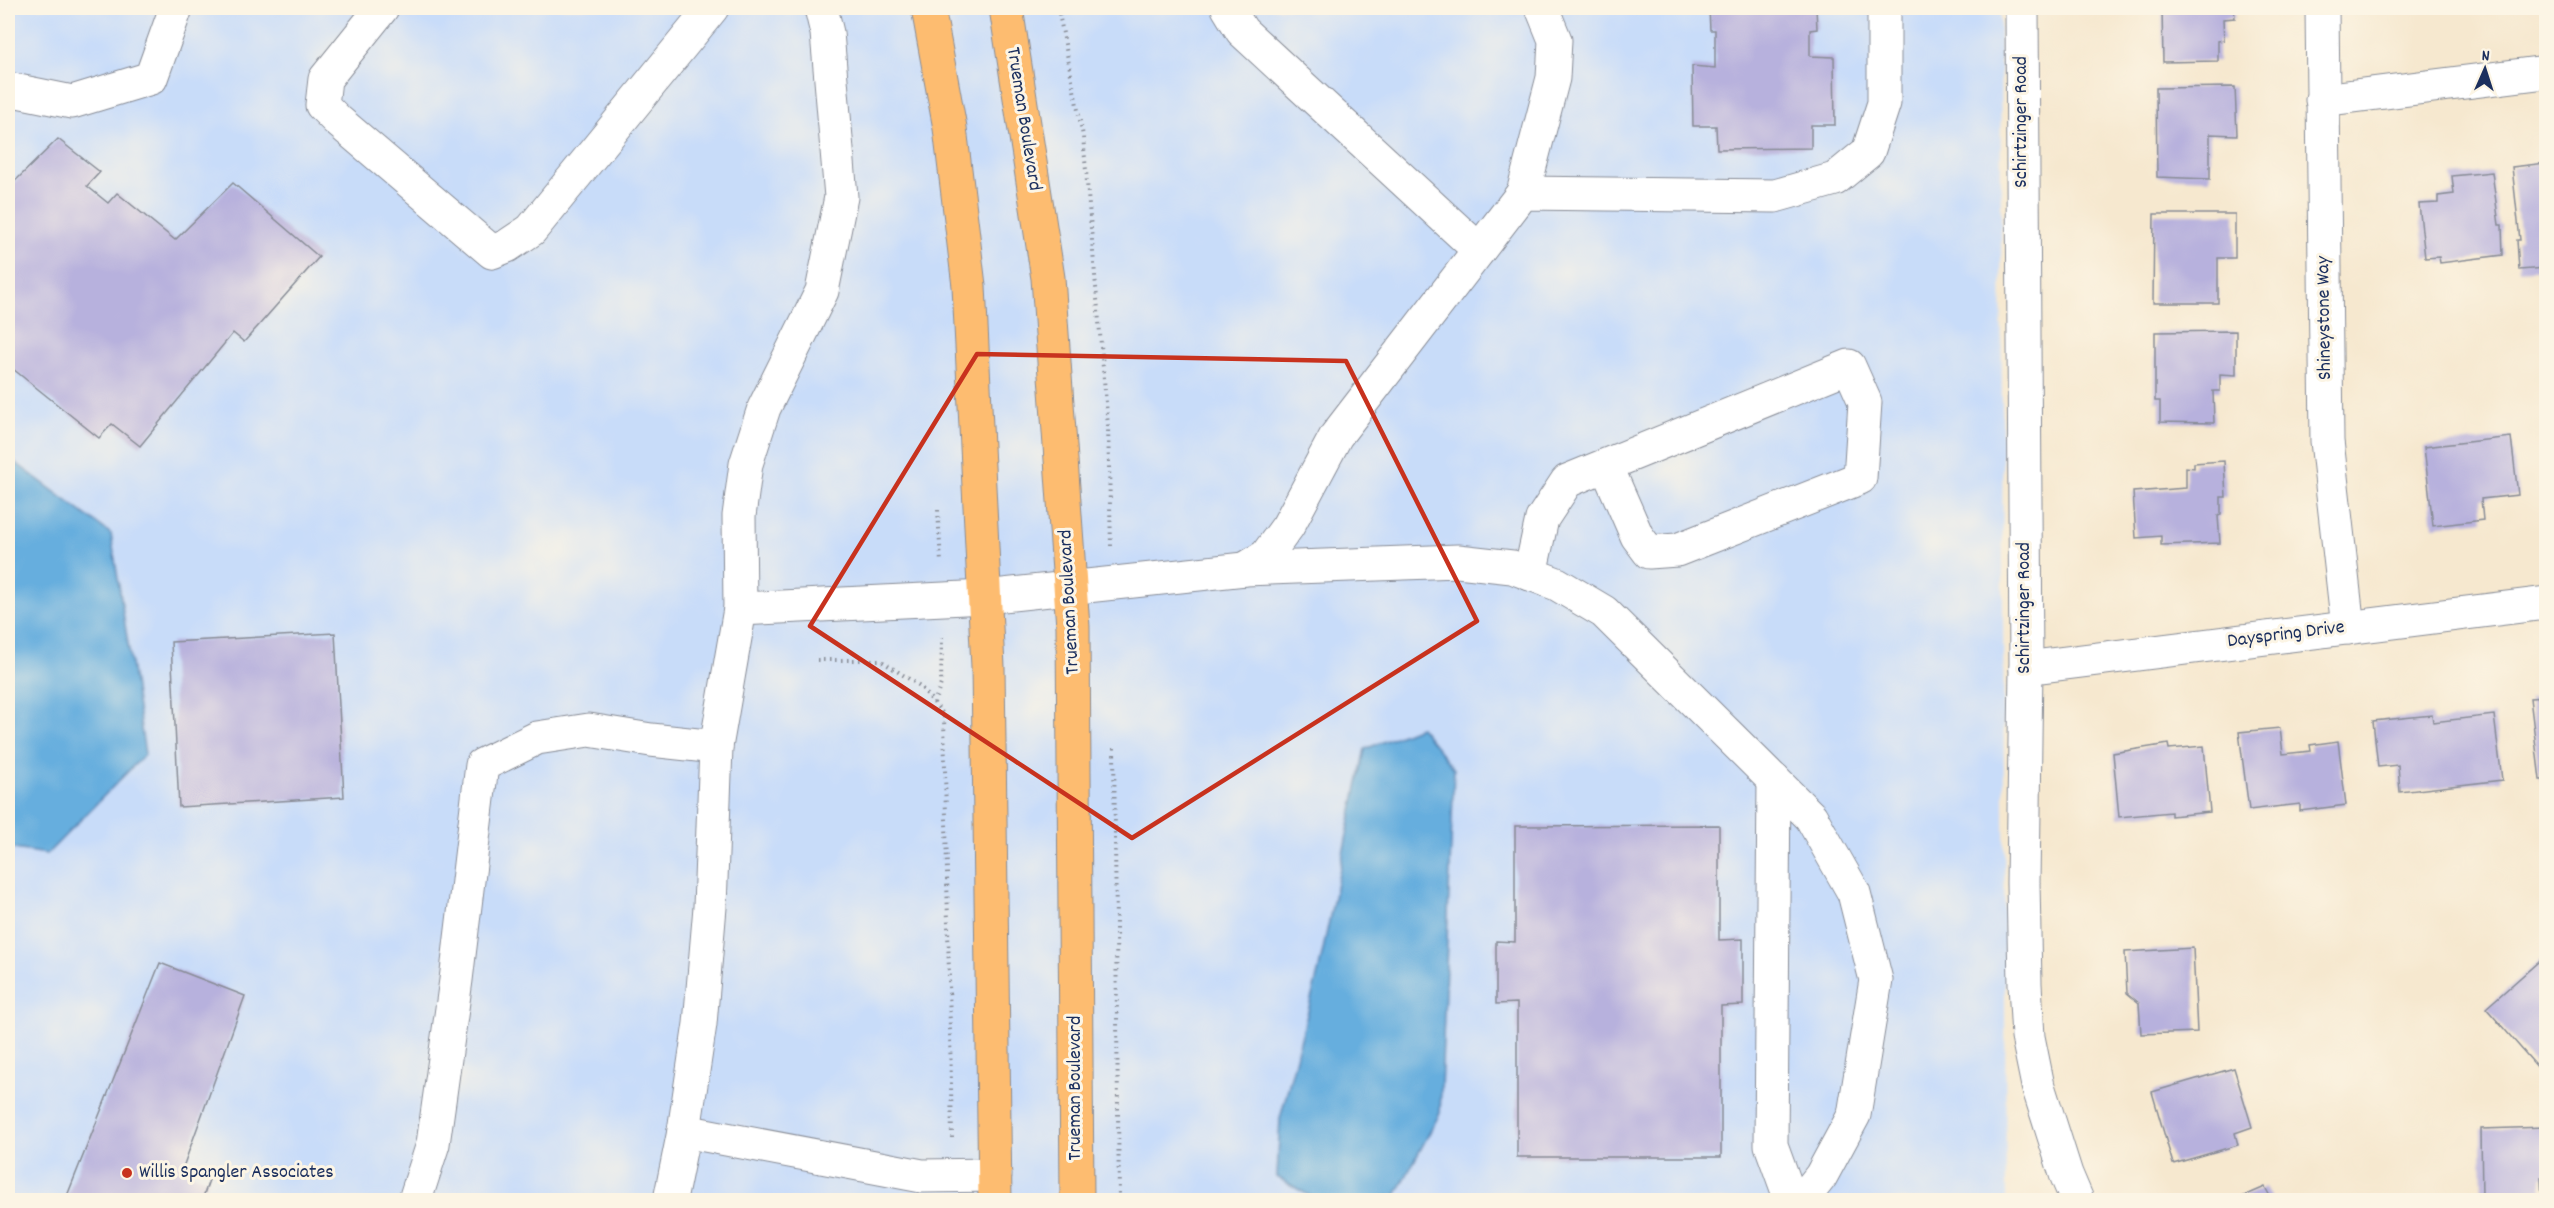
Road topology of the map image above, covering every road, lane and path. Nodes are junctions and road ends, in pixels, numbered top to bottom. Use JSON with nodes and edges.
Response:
{"nodes":[{"id":1,"x":176,"y":8,"type":"edge"},
{"id":2,"x":382,"y":8,"type":"edge"},
{"id":3,"x":712,"y":8,"type":"edge"},
{"id":4,"x":820,"y":8,"type":"edge"},
{"id":5,"x":928,"y":8,"type":"edge"},
{"id":6,"x":1006,"y":8,"type":"edge"},
{"id":7,"x":1058,"y":8,"type":"edge"},
{"id":8,"x":1228,"y":8,"type":"edge"},
{"id":9,"x":1542,"y":8,"type":"edge"},
{"id":10,"x":1884,"y":8,"type":"edge"},
{"id":11,"x":2022,"y":8,"type":"edge"},
{"id":12,"x":2322,"y":8,"type":"edge"},
{"id":13,"x":2547,"y":72,"type":"edge"},
{"id":14,"x":8,"y":89,"type":"edge"},
{"id":15,"x":2322,"y":100,"type":"junction"},
{"id":16,"x":1523,"y":193,"type":"junction"},
{"id":17,"x":1479,"y":250,"type":"junction"},
{"id":18,"x":1606,"y":465,"type":"junction"},
{"id":19,"x":1245,"y":569,"type":"junction"},
{"id":20,"x":1530,"y":574,"type":"junction"},
{"id":21,"x":1112,"y":584,"type":"junction"},
{"id":22,"x":1071,"y":588,"type":"junction"},
{"id":23,"x":985,"y":597,"type":"junction"},
{"id":24,"x":2547,"y":603,"type":"edge"},
{"id":25,"x":740,"y":609,"type":"junction"},
{"id":26,"x":2348,"y":628,"type":"junction"},
{"id":27,"x":817,"y":660,"type":"dead end"},
{"id":28,"x":2026,"y":668,"type":"junction"},
{"id":29,"x":1114,"y":738,"type":"dead end"},
{"id":30,"x":716,"y":747,"type":"junction"},
{"id":31,"x":1774,"y":780,"type":"junction"},
{"id":32,"x":684,"y":1131,"type":"junction"},
{"id":33,"x":952,"y":1176,"type":"junction"},
{"id":34,"x":995,"y":1188,"type":"edge"},
{"id":35,"x":1815,"y":1192,"type":"edge"},
{"id":36,"x":414,"y":1200,"type":"edge"},
{"id":37,"x":670,"y":1200,"type":"edge"},
{"id":38,"x":1077,"y":1200,"type":"edge"},
{"id":39,"x":1119,"y":1200,"type":"edge"},
{"id":40,"x":1791,"y":1200,"type":"edge"},
{"id":41,"x":2077,"y":1200,"type":"edge"}],
"edges":[{"from":1,"to":14,"type":"street"},
{"from":2,"to":3,"type":"street"},
{"from":4,"to":25,"type":"street"},
{"from":5,"to":23,"type":"main road"},
{"from":6,"to":22,"type":"main road","name":"Trueman Boulevard"},
{"from":7,"to":21,"type":"path"},
{"from":8,"to":17,"type":"street"},
{"from":9,"to":16,"type":"street"},
{"from":10,"to":16,"type":"street"},
{"from":11,"to":28,"type":"street","name":"Schirtzinger Road"},
{"from":12,"to":15,"type":"street","name":"Shineystone Way"},
{"from":13,"to":15,"type":"street"},
{"from":15,"to":26,"type":"street","name":"Shineystone Way"},
{"from":16,"to":17,"type":"street"},
{"from":17,"to":19,"type":"street"},
{"from":18,"to":18,"type":"street"},
{"from":18,"to":20,"type":"street"},
{"from":19,"to":20,"type":"street"},
{"from":19,"to":21,"type":"street"},
{"from":20,"to":31,"type":"street"},
{"from":21,"to":22,"type":"street"},
{"from":22,"to":23,"type":"street"},
{"from":22,"to":38,"type":"main road","name":"Trueman Boulevard"},
{"from":23,"to":25,"type":"street"},
{"from":23,"to":34,"type":"main road"},
{"from":24,"to":26,"type":"street","name":"Dayspring Drive"},
{"from":25,"to":30,"type":"street"},
{"from":26,"to":28,"type":"street","name":"Dayspring Drive"},
{"from":27,"to":33,"type":"path"},
{"from":28,"to":41,"type":"street","name":"Schirtzinger Road"},
{"from":29,"to":39,"type":"path"},
{"from":30,"to":32,"type":"street"},
{"from":30,"to":36,"type":"street"},
{"from":31,"to":35,"type":"street"},
{"from":31,"to":40,"type":"street"},
{"from":32,"to":33,"type":"street"},
{"from":32,"to":37,"type":"street"},
{"from":33,"to":34,"type":"street"}]}
